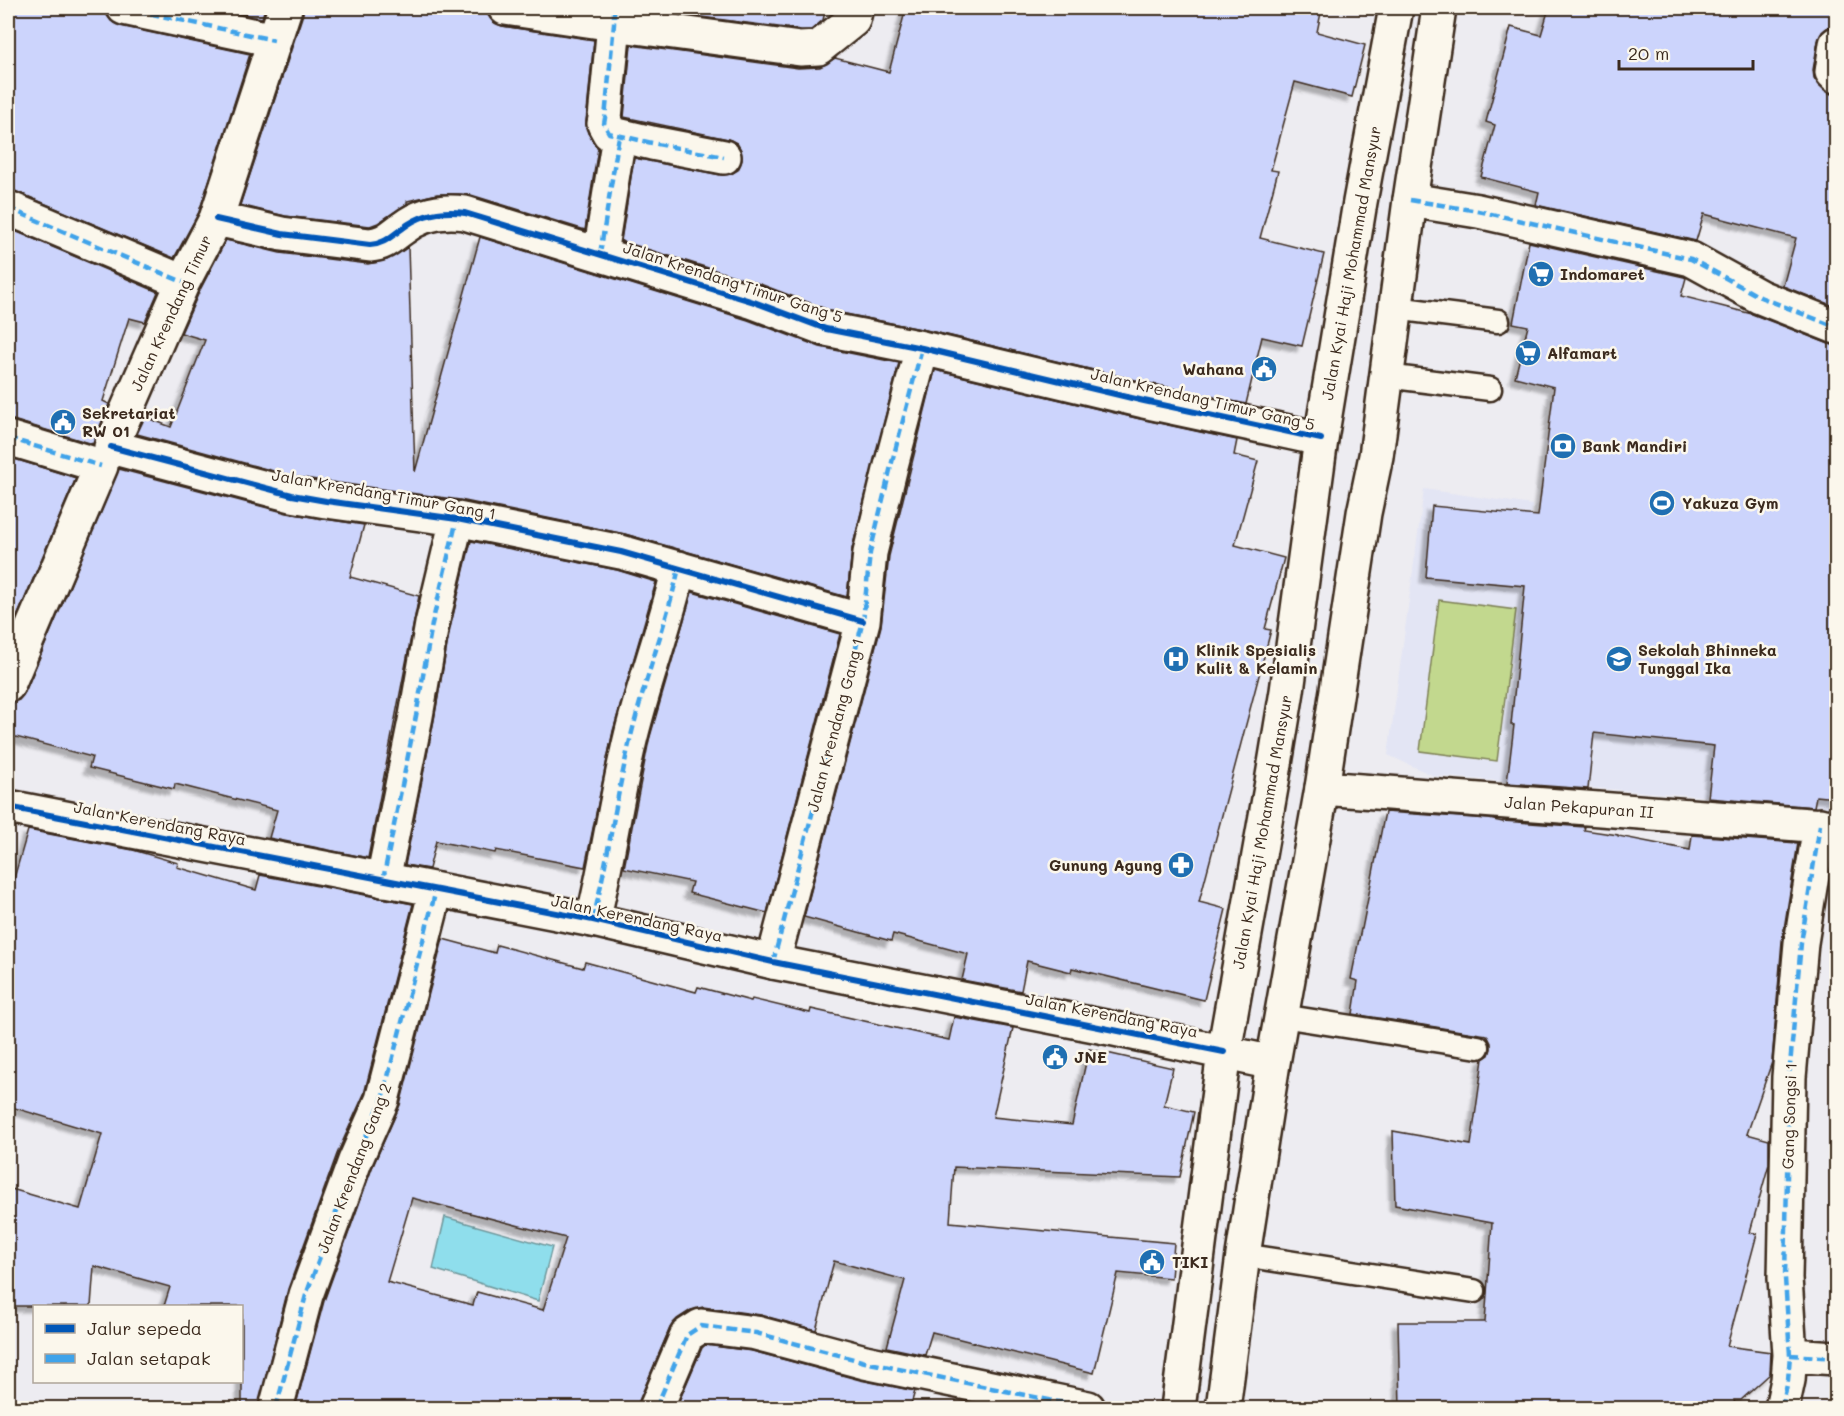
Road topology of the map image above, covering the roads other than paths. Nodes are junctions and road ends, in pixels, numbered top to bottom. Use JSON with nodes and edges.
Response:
{"nodes":[{"id":1,"x":124,"y":8,"type":"edge"},
{"id":2,"x":285,"y":8,"type":"edge"},
{"id":3,"x":505,"y":8,"type":"edge"},
{"id":4,"x":856,"y":8,"type":"edge"},
{"id":5,"x":1396,"y":8,"type":"edge"},
{"id":6,"x":1439,"y":8,"type":"edge"},
{"id":7,"x":614,"y":16,"type":"edge"},
{"id":8,"x":274,"y":40,"type":"junction"},
{"id":9,"x":1836,"y":44,"type":"edge"},
{"id":10,"x":1836,"y":76,"type":"edge"},
{"id":11,"x":619,"y":136,"type":"junction"},
{"id":12,"x":724,"y":157,"type":"dead end"},
{"id":13,"x":1410,"y":200,"type":"junction"},
{"id":14,"x":8,"y":208,"type":"edge"},
{"id":15,"x":216,"y":219,"type":"junction"},
{"id":16,"x":600,"y":254,"type":"junction"},
{"id":17,"x":183,"y":282,"type":"junction"},
{"id":18,"x":1395,"y":308,"type":"junction"},
{"id":19,"x":1498,"y":321,"type":"dead end"},
{"id":20,"x":1836,"y":327,"type":"edge"},
{"id":21,"x":922,"y":348,"type":"junction"},
{"id":22,"x":1386,"y":376,"type":"junction"},
{"id":23,"x":1490,"y":389,"type":"dead end"},
{"id":24,"x":8,"y":438,"type":"edge"},
{"id":25,"x":1321,"y":439,"type":"junction"},
{"id":26,"x":106,"y":456,"type":"junction"},
{"id":27,"x":1312,"y":507,"type":"junction"},
{"id":28,"x":1364,"y":513,"type":"junction"},
{"id":29,"x":457,"y":519,"type":"junction"},
{"id":30,"x":679,"y":568,"type":"junction"},
{"id":31,"x":863,"y":621,"type":"junction"},
{"id":32,"x":8,"y":685,"type":"edge"},
{"id":33,"x":1272,"y":782,"type":"junction"},
{"id":34,"x":1322,"y":788,"type":"junction"},
{"id":35,"x":8,"y":807,"type":"edge"},
{"id":36,"x":1828,"y":826,"type":"edge"},
{"id":37,"x":383,"y":880,"type":"junction"},
{"id":38,"x":436,"y":890,"type":"junction"},
{"id":39,"x":593,"y":920,"type":"junction"},
{"id":40,"x":773,"y":962,"type":"junction"},
{"id":41,"x":1282,"y":1016,"type":"junction"},
{"id":42,"x":1478,"y":1047,"type":"dead end"},
{"id":43,"x":1224,"y":1052,"type":"junction"},
{"id":44,"x":1273,"y":1063,"type":"junction"},
{"id":45,"x":1243,"y":1255,"type":"junction"},
{"id":46,"x":1474,"y":1291,"type":"dead end"},
{"id":47,"x":1790,"y":1355,"type":"junction"},
{"id":48,"x":1836,"y":1358,"type":"edge"},
{"id":49,"x":276,"y":1408,"type":"edge"},
{"id":50,"x":656,"y":1408,"type":"edge"},
{"id":51,"x":1088,"y":1408,"type":"edge"},
{"id":52,"x":1178,"y":1408,"type":"edge"},
{"id":53,"x":1223,"y":1408,"type":"edge"},
{"id":54,"x":1782,"y":1408,"type":"edge"}],
"edges":[{"from":1,"to":8,"type":"street"},
{"from":2,"to":8,"type":"street","name":"Jalan Krendang Timur"},
{"from":3,"to":7,"type":"street"},
{"from":4,"to":7,"type":"street"},
{"from":5,"to":25,"type":"street","name":"Jalan Kyai Haji Mohammad Mansyur"},
{"from":6,"to":13,"type":"street"},
{"from":7,"to":11,"type":"street"},
{"from":8,"to":15,"type":"street","name":"Jalan Krendang Timur"},
{"from":9,"to":10,"type":"street"},
{"from":11,"to":12,"type":"street"},
{"from":11,"to":16,"type":"street"},
{"from":13,"to":18,"type":"street"},
{"from":13,"to":20,"type":"street"},
{"from":14,"to":17,"type":"street"},
{"from":15,"to":16,"type":"street","name":"Jalan Krendang Timur Gang 5"},
{"from":15,"to":17,"type":"street","name":"Jalan Krendang Timur"},
{"from":16,"to":21,"type":"street","name":"Jalan Krendang Timur Gang 5"},
{"from":17,"to":26,"type":"street","name":"Jalan Krendang Timur"},
{"from":18,"to":19,"type":"lane"},
{"from":18,"to":22,"type":"street"},
{"from":21,"to":25,"type":"street","name":"Jalan Krendang Timur Gang 5"},
{"from":21,"to":31,"type":"street","name":"Jalan Krendang Gang 1"},
{"from":22,"to":23,"type":"lane"},
{"from":22,"to":28,"type":"street"},
{"from":24,"to":26,"type":"street","name":"Jalan Krendang Timur Gang 1"},
{"from":25,"to":27,"type":"street","name":"Jalan Kyai Haji Mohammad Mansyur"},
{"from":26,"to":29,"type":"street","name":"Jalan Krendang Timur Gang 1"},
{"from":26,"to":32,"type":"street","name":"Jalan Krendang Timur"},
{"from":27,"to":28,"type":"street"},
{"from":27,"to":33,"type":"street","name":"Jalan Kyai Haji Mohammad Mansyur"},
{"from":28,"to":34,"type":"street"},
{"from":29,"to":30,"type":"street","name":"Jalan Krendang Timur Gang 1"},
{"from":29,"to":37,"type":"street"},
{"from":30,"to":31,"type":"street","name":"Jalan Krendang Timur Gang 1"},
{"from":30,"to":39,"type":"street"},
{"from":31,"to":40,"type":"street","name":"Jalan Krendang Gang 1"},
{"from":33,"to":34,"type":"street","name":"Jalan Pekapuran II"},
{"from":33,"to":43,"type":"street","name":"Jalan Kyai Haji Mohammad Mansyur"},
{"from":34,"to":36,"type":"street","name":"Jalan Pekapuran II"},
{"from":34,"to":41,"type":"street"},
{"from":35,"to":37,"type":"street","name":"Jalan Kerendang Raya"},
{"from":36,"to":47,"type":"street","name":"Gang Songsi 1"},
{"from":37,"to":38,"type":"street","name":"Jalan Kerendang Raya"},
{"from":38,"to":39,"type":"street","name":"Jalan Kerendang Raya"},
{"from":38,"to":49,"type":"street","name":"Jalan Krendang Gang 2"},
{"from":39,"to":40,"type":"street","name":"Jalan Kerendang Raya"},
{"from":40,"to":43,"type":"street","name":"Jalan Kerendang Raya"},
{"from":41,"to":42,"type":"lane"},
{"from":41,"to":44,"type":"street"},
{"from":43,"to":44,"type":"street","name":"Jalan Kerendang Raya"},
{"from":43,"to":52,"type":"street","name":"Jalan Kyai Haji Mohammad Mansyur"},
{"from":44,"to":45,"type":"street"},
{"from":45,"to":46,"type":"lane"},
{"from":45,"to":53,"type":"street"},
{"from":47,"to":48,"type":"street"},
{"from":47,"to":54,"type":"street","name":"Gang Songsi 1"},
{"from":50,"to":51,"type":"street"}]}
